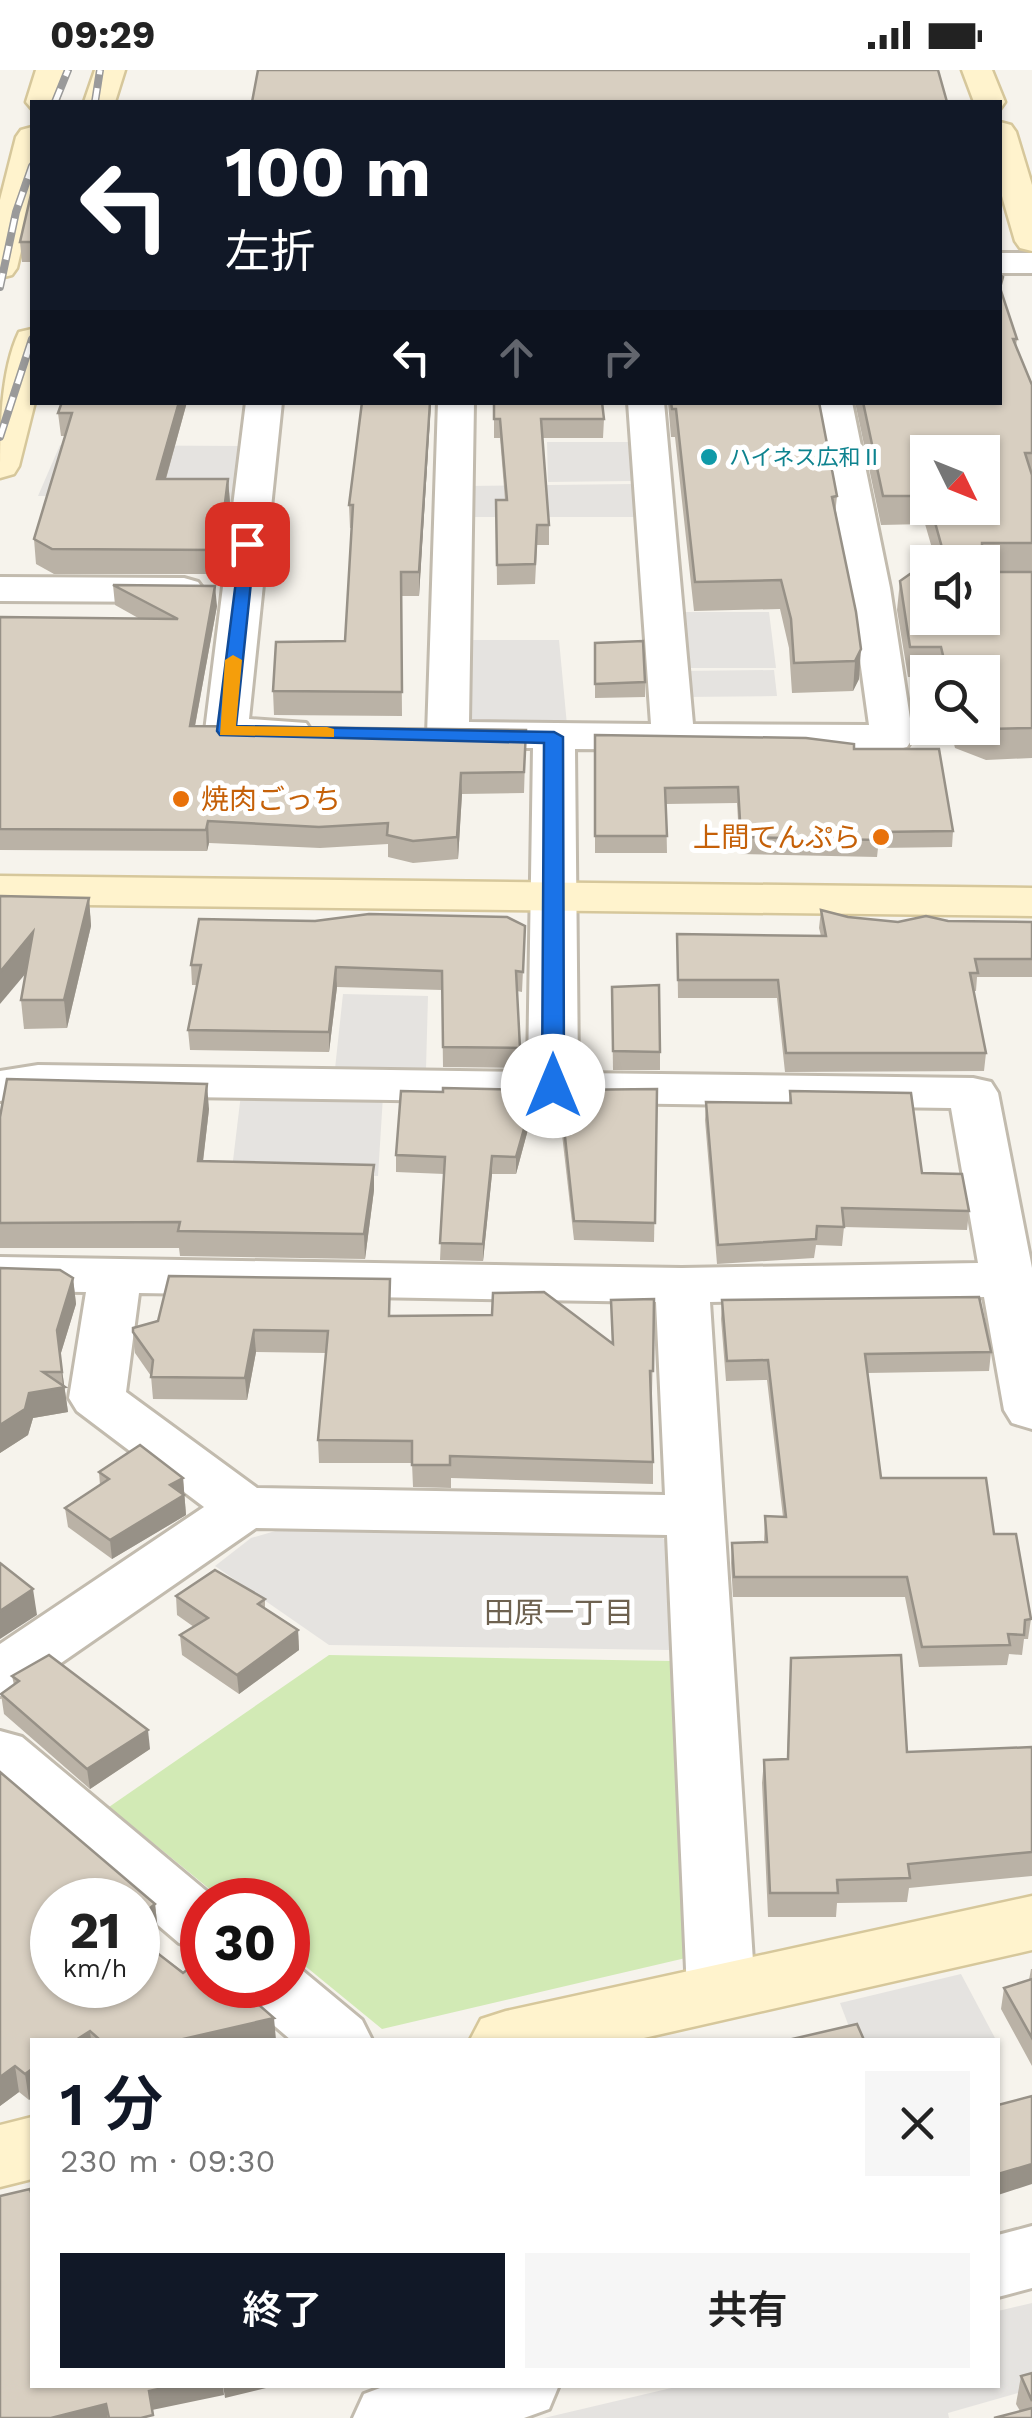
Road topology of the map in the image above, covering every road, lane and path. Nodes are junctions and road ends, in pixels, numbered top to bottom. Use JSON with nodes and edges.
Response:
{"nodes":[{"id":1,"x":52,"y":70,"type":"edge"},
{"id":2,"x":110,"y":70,"type":"edge"},
{"id":3,"x":977,"y":70,"type":"edge"},
{"id":4,"x":43,"y":100,"type":"edge"},
{"id":5,"x":101,"y":100,"type":"edge"},
{"id":6,"x":988,"y":100,"type":"edge"},
{"id":7,"x":30,"y":145,"type":"edge"},
{"id":8,"x":1002,"y":145,"type":"edge"},
{"id":9,"x":1006,"y":172,"type":"edge"},
{"id":10,"x":1032,"y":241,"type":"edge"},
{"id":11,"x":1002,"y":263,"type":"edge"},
{"id":12,"x":1032,"y":263,"type":"edge"},
{"id":13,"x":0,"y":268,"type":"edge"},
{"id":14,"x":30,"y":348,"type":"edge"},
{"id":15,"x":264,"y":405,"type":"edge"},
{"id":16,"x":456,"y":405,"type":"edge"},
{"id":17,"x":646,"y":405,"type":"edge"},
{"id":18,"x":835,"y":405,"type":"edge"},
{"id":19,"x":0,"y":466,"type":"edge"},
{"id":20,"x":0,"y":590,"type":"edge"},
{"id":21,"x":241,"y":590,"type":"junction"},
{"id":22,"x":337,"y":733,"type":"edge"},
{"id":23,"x":554,"y":737,"type":"junction"},
{"id":24,"x":673,"y":738,"type":"junction"},
{"id":25,"x":0,"y":890,"type":"edge"},
{"id":26,"x":554,"y":896,"type":"junction"},
{"id":27,"x":1032,"y":902,"type":"edge"},
{"id":28,"x":0,"y":1086,"type":"edge"},
{"id":29,"x":553,"y":1086,"type":"junction"},
{"id":30,"x":0,"y":1274,"type":"edge"},
{"id":31,"x":115,"y":1274,"type":"junction"},
{"id":32,"x":1009,"y":1280,"type":"junction"},
{"id":33,"x":682,"y":1285,"type":"junction"},
{"id":34,"x":1032,"y":1410,"type":"edge"},
{"id":35,"x":244,"y":1508,"type":"junction"},
{"id":36,"x":694,"y":1515,"type":"junction"},
{"id":37,"x":0,"y":1674,"type":"edge"},
{"id":38,"x":0,"y":1754,"type":"edge"},
{"id":39,"x":180,"y":1906,"type":"edge"},
{"id":40,"x":1032,"y":1923,"type":"edge"},
{"id":41,"x":721,"y":1992,"type":"junction"},
{"id":42,"x":300,"y":2008,"type":"edge"},
{"id":43,"x":336,"y":2038,"type":"edge"},
{"id":44,"x":515,"y":2038,"type":"edge"},
{"id":45,"x":30,"y":2148,"type":"edge"},
{"id":46,"x":0,"y":2156,"type":"edge"},
{"id":47,"x":1032,"y":2258,"type":"edge"},
{"id":48,"x":1000,"y":2266,"type":"edge"},
{"id":49,"x":486,"y":2389,"type":"edge"},
{"id":50,"x":392,"y":2418,"type":"edge"}],
"edges":[{"from":1,"to":4,"type":"street"},
{"from":2,"to":5,"type":"street"},
{"from":3,"to":6,"type":"street"},
{"from":7,"to":13,"type":"street"},
{"from":8,"to":9,"type":"street"},
{"from":9,"to":10,"type":"street"},
{"from":11,"to":12,"type":"street"},
{"from":14,"to":19,"type":"street"},
{"from":15,"to":21,"type":"street"},
{"from":16,"to":23,"type":"street"},
{"from":17,"to":24,"type":"street"},
{"from":18,"to":24,"type":"street"},
{"from":20,"to":21,"type":"street"},
{"from":21,"to":22,"type":"street"},
{"from":23,"to":24,"type":"street"},
{"from":23,"to":26,"type":"street"},
{"from":25,"to":26,"type":"street"},
{"from":26,"to":27,"type":"street"},
{"from":26,"to":29,"type":"street"},
{"from":28,"to":29,"type":"street"},
{"from":29,"to":32,"type":"street"},
{"from":30,"to":31,"type":"street"},
{"from":31,"to":33,"type":"street"},
{"from":31,"to":35,"type":"street"},
{"from":32,"to":33,"type":"street"},
{"from":32,"to":34,"type":"street"},
{"from":33,"to":36,"type":"street"},
{"from":35,"to":36,"type":"street"},
{"from":35,"to":37,"type":"street"},
{"from":36,"to":41,"type":"street"},
{"from":38,"to":39,"type":"street"},
{"from":40,"to":41,"type":"street"},
{"from":41,"to":44,"type":"street"},
{"from":42,"to":43,"type":"street"},
{"from":45,"to":46,"type":"street"},
{"from":47,"to":48,"type":"street"},
{"from":49,"to":50,"type":"street"}]}
